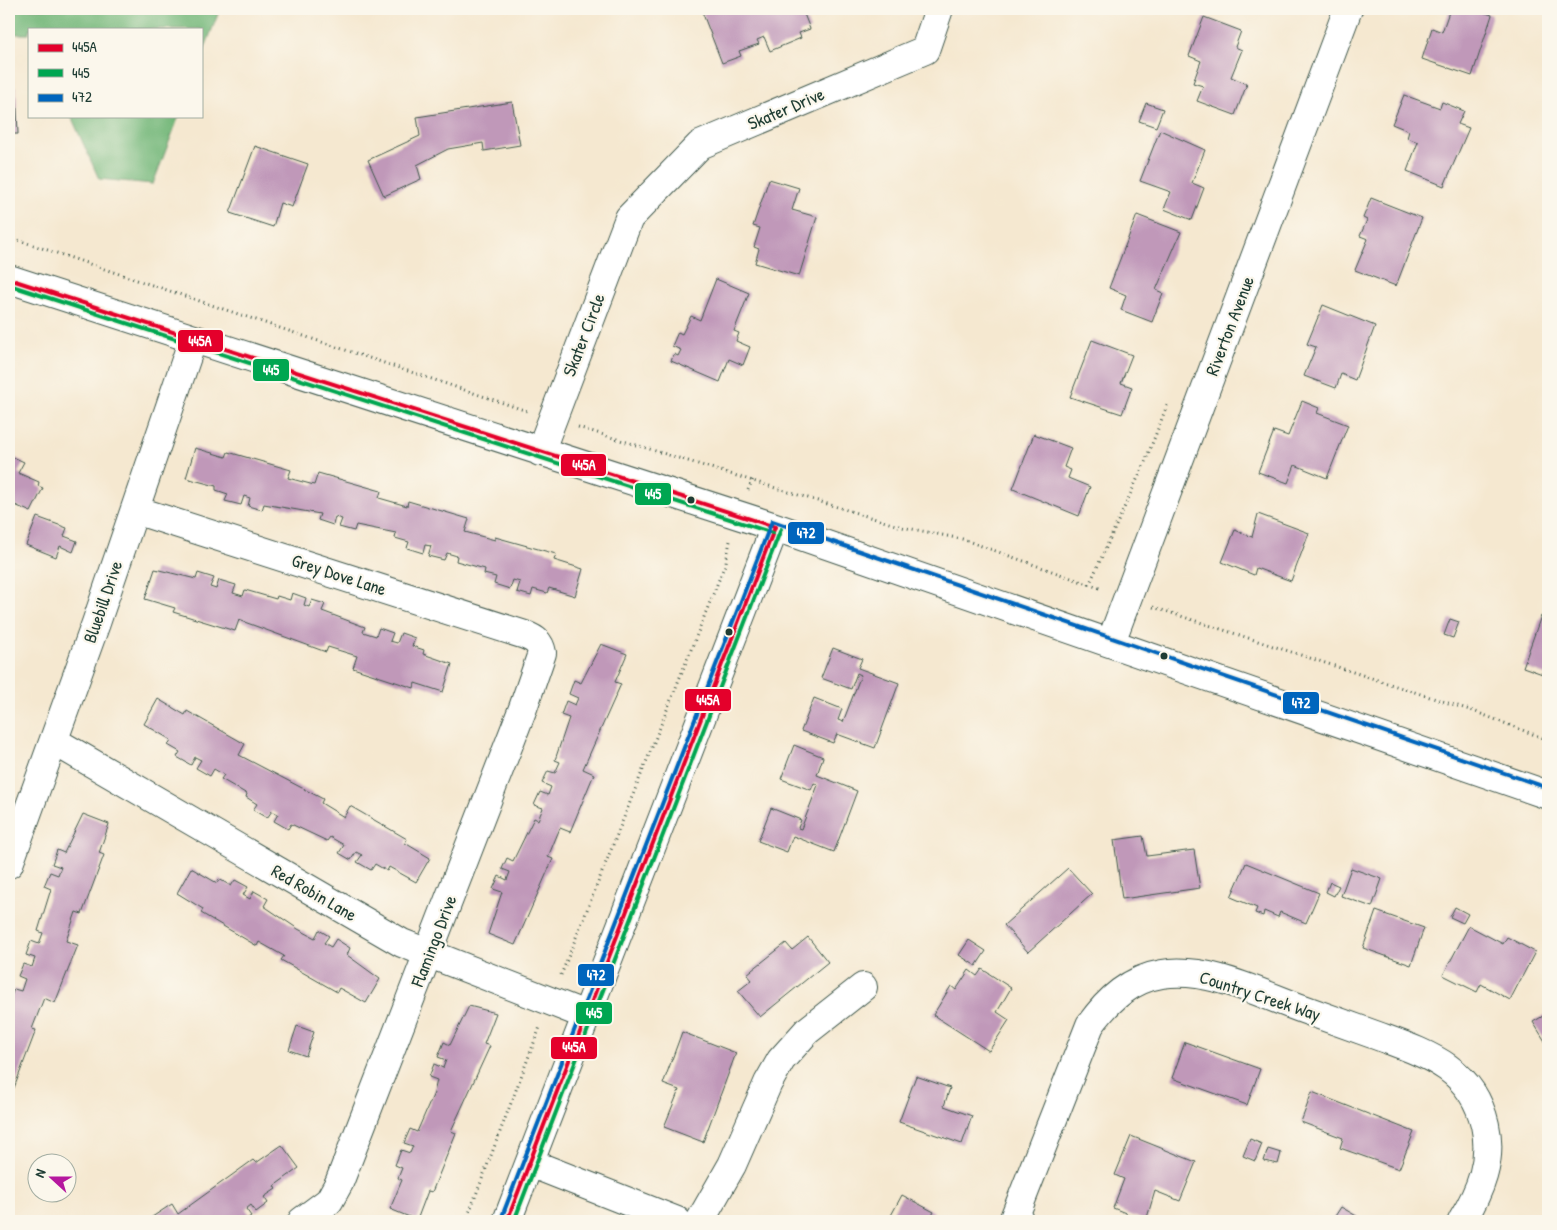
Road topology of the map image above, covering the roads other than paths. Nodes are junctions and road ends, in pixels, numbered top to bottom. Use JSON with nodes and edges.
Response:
{"nodes":[{"id":1,"x":939,"y":9,"type":"edge"},
{"id":2,"x":1348,"y":9,"type":"edge"},
{"id":3,"x":629,"y":218,"type":"joint"},
{"id":4,"x":9,"y":279,"type":"edge"},
{"id":5,"x":193,"y":340,"type":"junction"},
{"id":6,"x":540,"y":452,"type":"junction"},
{"id":7,"x":135,"y":510,"type":"junction"},
{"id":8,"x":775,"y":527,"type":"junction"},
{"id":9,"x":1111,"y":642,"type":"junction"},
{"id":10,"x":541,"y":645,"type":"joint"},
{"id":11,"x":54,"y":741,"type":"junction"},
{"id":12,"x":1548,"y":795,"type":"edge"},
{"id":13,"x":9,"y":864,"type":"edge"},
{"id":14,"x":429,"y":954,"type":"junction"},
{"id":15,"x":863,"y":987,"type":"dead end"},
{"id":16,"x":588,"y":1016,"type":"junction"},
{"id":17,"x":530,"y":1163,"type":"junction"},
{"id":18,"x":302,"y":1221,"type":"edge"},
{"id":19,"x":507,"y":1221,"type":"edge"},
{"id":20,"x":677,"y":1221,"type":"edge"},
{"id":21,"x":700,"y":1221,"type":"edge"},
{"id":22,"x":1013,"y":1221,"type":"edge"},
{"id":23,"x":1462,"y":1221,"type":"edge"}],
"edges":[{"from":1,"to":3,"type":"street","name":"Skater Drive"},
{"from":2,"to":9,"type":"street","name":"Riverton Avenue"},
{"from":3,"to":6,"type":"street","name":"Skater Circle"},
{"from":4,"to":5,"type":"street"},
{"from":5,"to":6,"type":"street"},
{"from":5,"to":7,"type":"street","name":"Bluebill Drive"},
{"from":6,"to":8,"type":"street"},
{"from":7,"to":10,"type":"street","name":"Grey Dove Lane"},
{"from":7,"to":11,"type":"street","name":"Bluebill Drive"},
{"from":8,"to":9,"type":"street"},
{"from":8,"to":16,"type":"street"},
{"from":9,"to":12,"type":"street"},
{"from":10,"to":14,"type":"street","name":"Flamingo Drive"},
{"from":11,"to":13,"type":"street","name":"Bluebill Drive"},
{"from":11,"to":14,"type":"street","name":"Red Robin Lane"},
{"from":14,"to":16,"type":"street","name":"Red Robin Lane"},
{"from":14,"to":18,"type":"street","name":"Flamingo Drive"},
{"from":15,"to":21,"type":"street"},
{"from":16,"to":17,"type":"street"},
{"from":17,"to":19,"type":"street"},
{"from":17,"to":20,"type":"street"},
{"from":22,"to":23,"type":"street","name":"Country Creek Way"}]}
